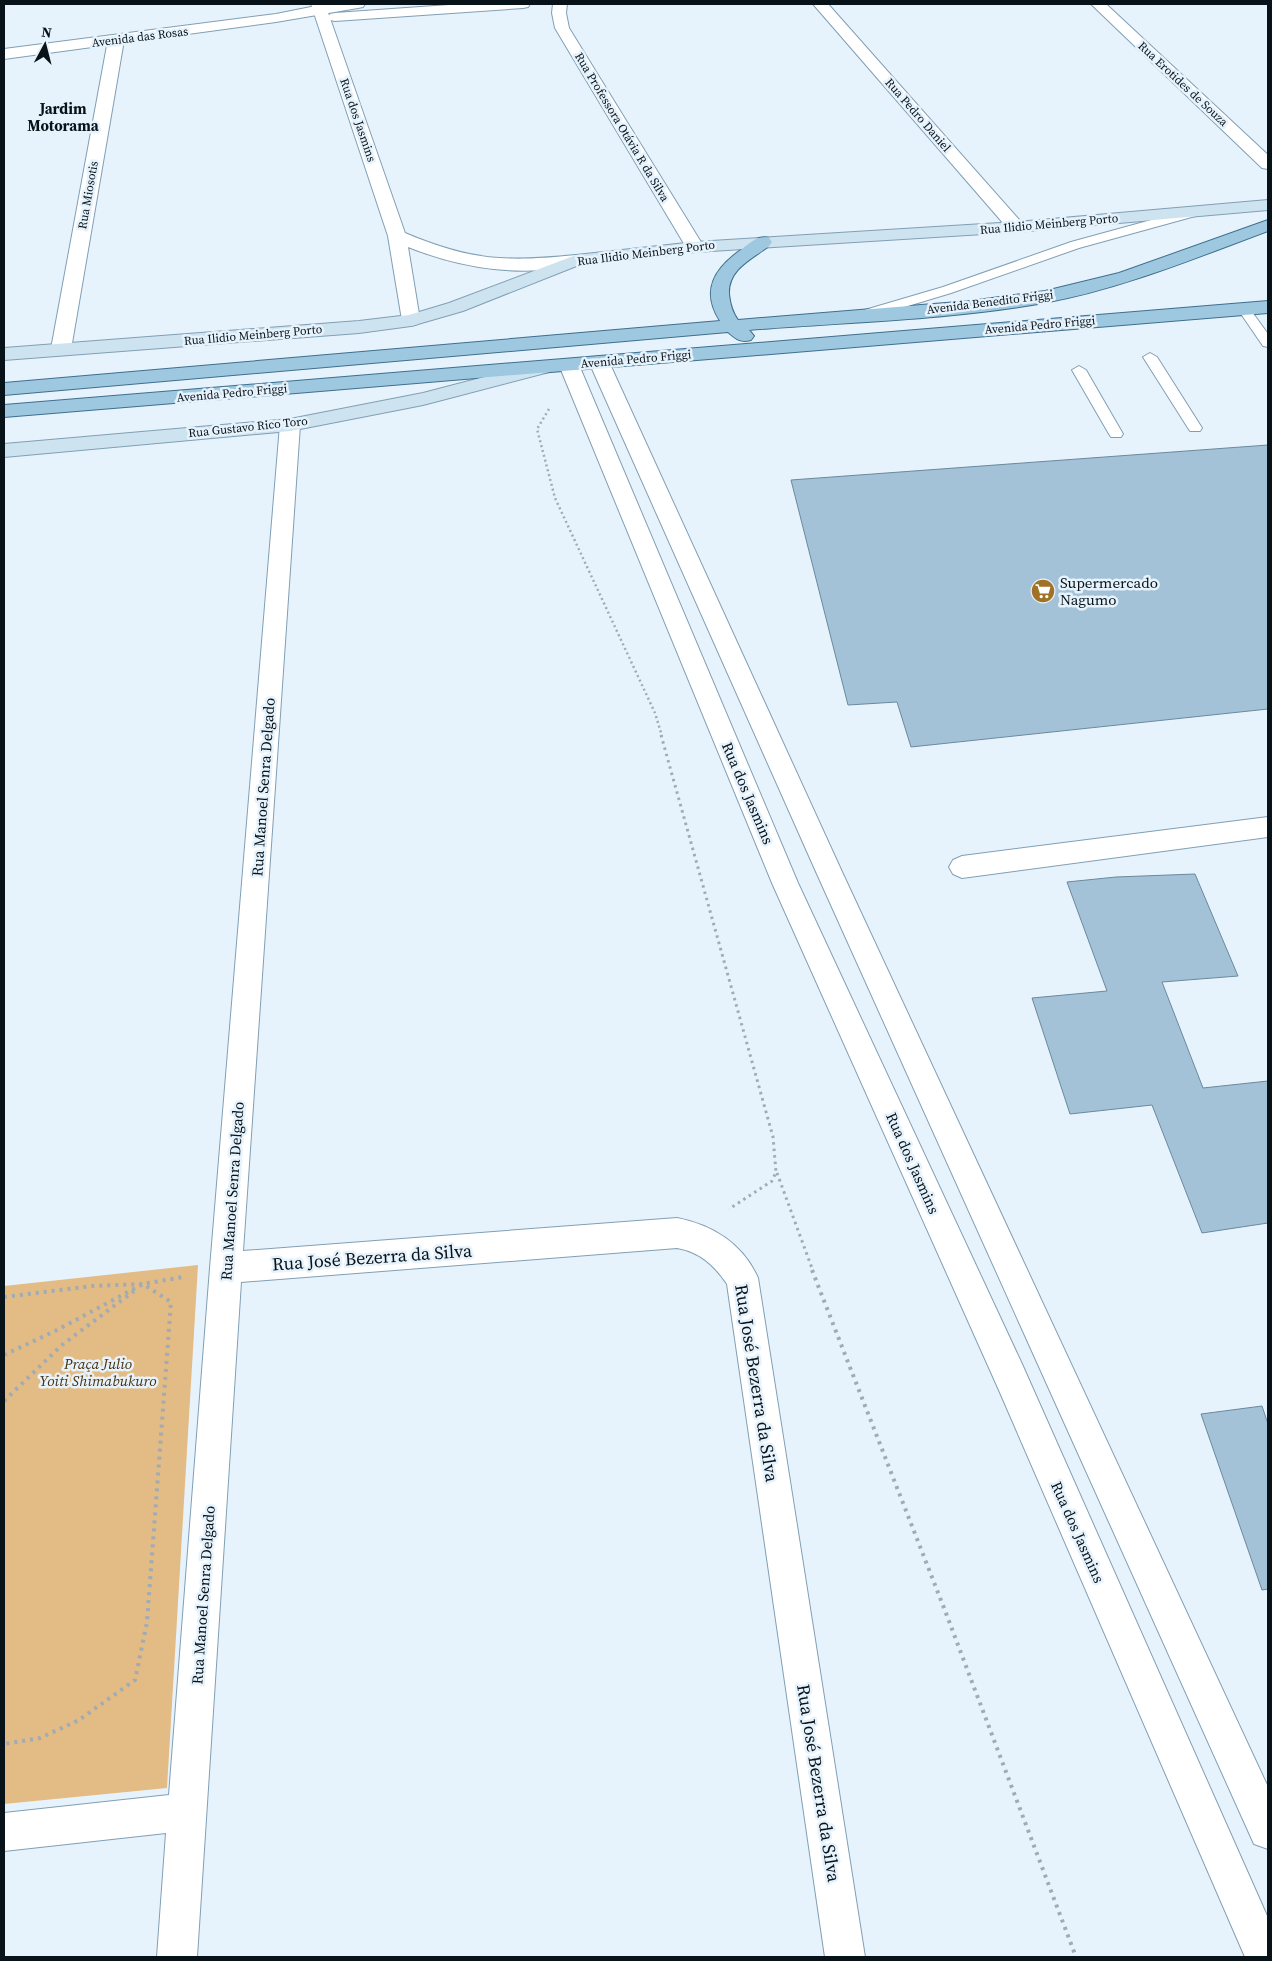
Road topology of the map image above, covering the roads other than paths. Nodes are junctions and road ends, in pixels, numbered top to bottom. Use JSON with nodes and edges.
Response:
{"nodes":[{"id":1,"x":358,"y":4,"type":"edge"},
{"id":2,"x":523,"y":4,"type":"edge"},
{"id":3,"x":560,"y":4,"type":"edge"},
{"id":4,"x":820,"y":4,"type":"edge"},
{"id":5,"x":1098,"y":4,"type":"edge"},
{"id":6,"x":488,"y":5,"type":"edge"},
{"id":7,"x":321,"y":10,"type":"edge"},
{"id":8,"x":116,"y":40,"type":"junction"},
{"id":9,"x":4,"y":54,"type":"edge"},
{"id":10,"x":1268,"y":164,"type":"edge"},
{"id":11,"x":1268,"y":205,"type":"edge"},
{"id":12,"x":1201,"y":210,"type":"junction"},
{"id":13,"x":1268,"y":225,"type":"edge"},
{"id":14,"x":1016,"y":227,"type":"junction"},
{"id":15,"x":397,"y":236,"type":"junction"},
{"id":16,"x":763,"y":242,"type":"junction"},
{"id":17,"x":695,"y":246,"type":"junction"},
{"id":18,"x":576,"y":260,"type":"junction"},
{"id":19,"x":1268,"y":306,"type":"edge"},
{"id":20,"x":1243,"y":308,"type":"junction"},
{"id":21,"x":858,"y":316,"type":"junction"},
{"id":22,"x":412,"y":320,"type":"junction"},
{"id":23,"x":731,"y":326,"type":"junction"},
{"id":24,"x":1268,"y":343,"type":"edge"},
{"id":25,"x":60,"y":349,"type":"junction"},
{"id":26,"x":765,"y":349,"type":"junction"},
{"id":27,"x":4,"y":354,"type":"edge"},
{"id":28,"x":1150,"y":357,"type":"dead end"},
{"id":29,"x":599,"y":362,"type":"junction"},
{"id":30,"x":558,"y":366,"type":"junction"},
{"id":31,"x":1079,"y":370,"type":"dead end"},
{"id":32,"x":4,"y":389,"type":"edge"},
{"id":33,"x":4,"y":411,"type":"edge"},
{"id":34,"x":290,"y":425,"type":"junction"},
{"id":35,"x":1195,"y":428,"type":"dead end"},
{"id":36,"x":1116,"y":434,"type":"dead end"},
{"id":37,"x":4,"y":451,"type":"edge"},
{"id":38,"x":1268,"y":827,"type":"edge"},
{"id":39,"x":962,"y":867,"type":"dead end"},
{"id":40,"x":226,"y":1268,"type":"junction"},
{"id":41,"x":187,"y":1812,"type":"junction"},
{"id":42,"x":1268,"y":1830,"type":"edge"},
{"id":43,"x":4,"y":1832,"type":"edge"},
{"id":44,"x":177,"y":1957,"type":"edge"},
{"id":45,"x":845,"y":1957,"type":"edge"},
{"id":46,"x":1265,"y":1957,"type":"edge"}],
"edges":[{"from":1,"to":7,"type":"street"},
{"from":2,"to":6,"type":"street"},
{"from":3,"to":17,"type":"street","name":"Rua Professora Otávia R da Silva"},
{"from":4,"to":14,"type":"street","name":"Rua Pedro Daniel"},
{"from":5,"to":10,"type":"street","name":"Rua Erotides de Souza"},
{"from":6,"to":7,"type":"street"},
{"from":7,"to":8,"type":"street","name":"Avenida das Rosas"},
{"from":7,"to":15,"type":"street","name":"Rua dos Jasmins"},
{"from":8,"to":9,"type":"street","name":"Avenida das Rosas"},
{"from":8,"to":25,"type":"street","name":"Rua Miosotis"},
{"from":11,"to":12,"type":"main road","name":"Rua Ilidio Meinberg Porto"},
{"from":12,"to":14,"type":"main road","name":"Rua Ilidio Meinberg Porto"},
{"from":12,"to":21,"type":"lane"},
{"from":13,"to":21,"type":"main road","name":"Avenida Benedito Friggi"},
{"from":14,"to":16,"type":"main road","name":"Rua Ilidio Meinberg Porto"},
{"from":15,"to":18,"type":"street"},
{"from":15,"to":22,"type":"street","name":"Rua dos Jasmins"},
{"from":16,"to":17,"type":"main road","name":"Rua Ilidio Meinberg Porto"},
{"from":16,"to":23,"type":"main road"},
{"from":17,"to":18,"type":"main road","name":"Rua Ilidio Meinberg Porto"},
{"from":18,"to":22,"type":"main road","name":"Rua Ilidio Meinberg Porto"},
{"from":19,"to":20,"type":"main road","name":"Avenida Pedro Friggi"},
{"from":20,"to":24,"type":"lane"},
{"from":20,"to":26,"type":"main road","name":"Avenida Pedro Friggi"},
{"from":21,"to":23,"type":"main road","name":"Avenida Benedito Friggi"},
{"from":22,"to":25,"type":"main road","name":"Rua Ilidio Meinberg Porto"},
{"from":23,"to":26,"type":"main road"},
{"from":23,"to":32,"type":"main road","name":"Avenida Pedro Friggi"},
{"from":25,"to":27,"type":"main road","name":"Rua Ilidio Meinberg Porto"},
{"from":26,"to":29,"type":"main road","name":"Avenida Pedro Friggi"},
{"from":28,"to":35,"type":"lane"},
{"from":29,"to":30,"type":"main road","name":"Avenida Pedro Friggi"},
{"from":29,"to":42,"type":"street"},
{"from":30,"to":33,"type":"main road","name":"Avenida Pedro Friggi"},
{"from":30,"to":34,"type":"main road","name":"Rua Gustavo Rico Toro"},
{"from":30,"to":46,"type":"street","name":"Rua dos Jasmins"},
{"from":31,"to":36,"type":"lane"},
{"from":34,"to":37,"type":"main road","name":"Rua Gustavo Rico Toro"},
{"from":34,"to":40,"type":"street","name":"Rua Manoel Senra Delgado"},
{"from":38,"to":39,"type":"street"},
{"from":40,"to":41,"type":"street","name":"Rua Manoel Senra Delgado"},
{"from":40,"to":45,"type":"street","name":"Rua José Bezerra da Silva"},
{"from":41,"to":43,"type":"street"},
{"from":41,"to":44,"type":"street","name":"Rua Manoel Senra Delgado"}]}
